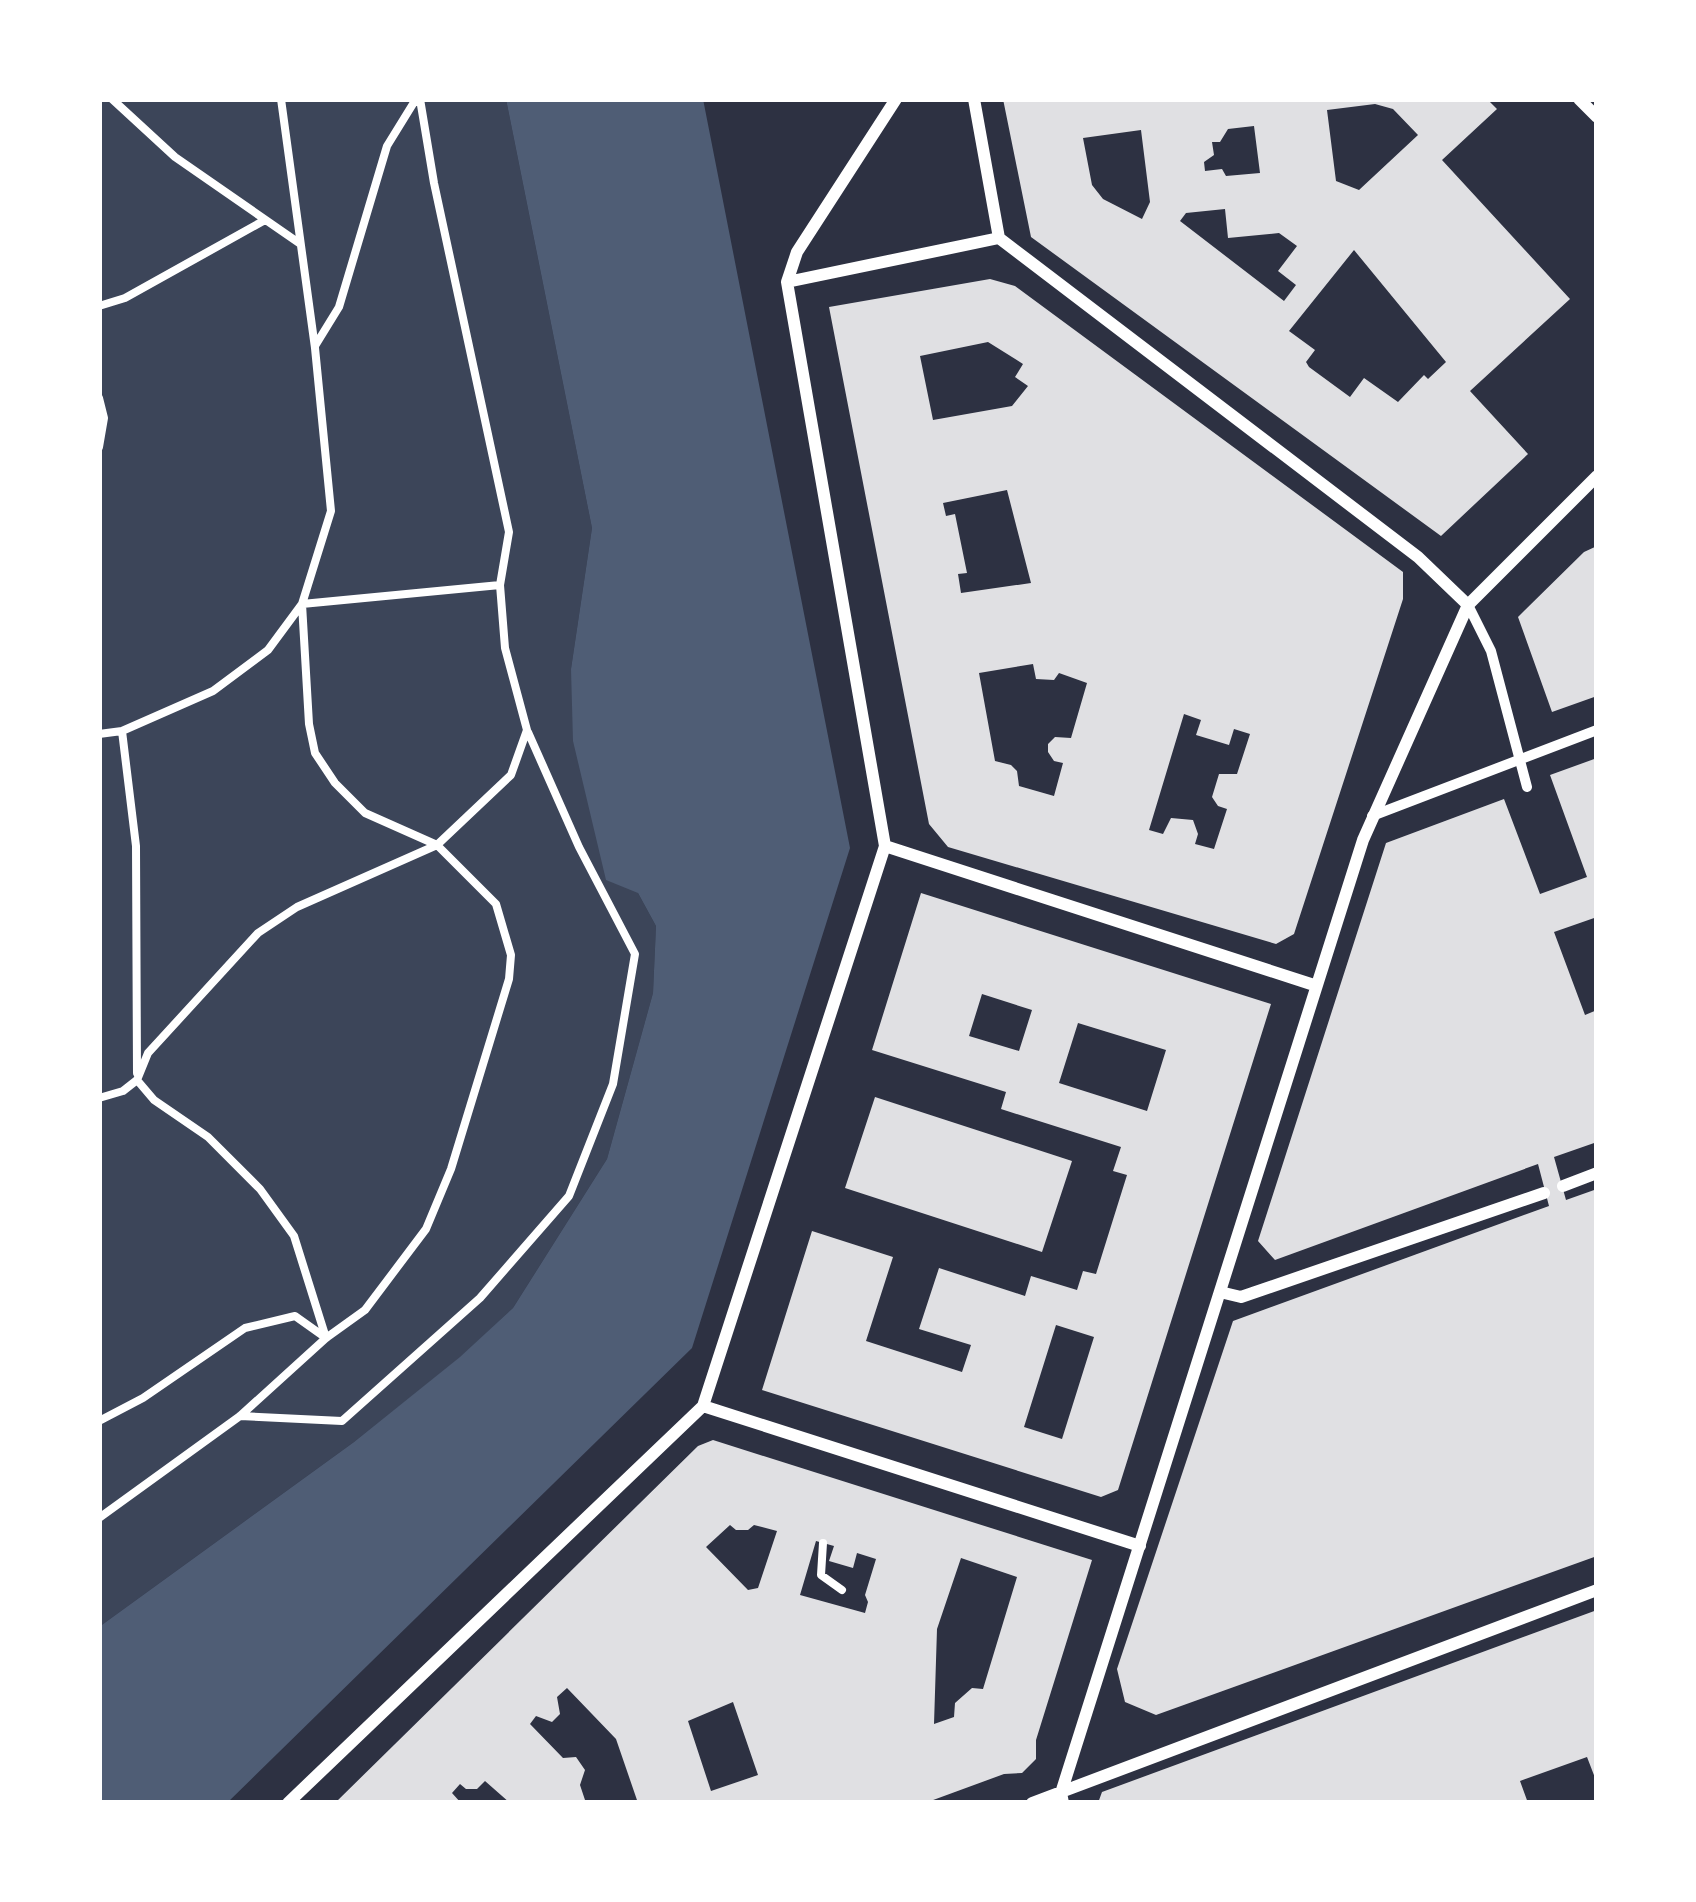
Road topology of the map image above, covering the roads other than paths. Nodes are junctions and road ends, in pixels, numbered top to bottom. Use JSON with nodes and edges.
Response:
{"nodes":[{"id":1,"x":896,"y":99,"type":"edge"},
{"id":2,"x":974,"y":99,"type":"edge"},
{"id":3,"x":1579,"y":99,"type":"edge"},
{"id":4,"x":1597,"y":118,"type":"edge"},
{"id":5,"x":999,"y":238,"type":"junction"},
{"id":6,"x":787,"y":282,"type":"junction"},
{"id":7,"x":1597,"y":476,"type":"edge"},
{"id":8,"x":1468,"y":605,"type":"junction"},
{"id":9,"x":1597,"y":730,"type":"edge"},
{"id":10,"x":1517,"y":760,"type":"junction"},
{"id":11,"x":1526,"y":787,"type":"dead end"},
{"id":12,"x":1372,"y":816,"type":"junction"},
{"id":13,"x":886,"y":846,"type":"junction"},
{"id":14,"x":1314,"y":985,"type":"junction"},
{"id":15,"x":1597,"y":1173,"type":"edge"},
{"id":16,"x":1563,"y":1186,"type":"dead end"},
{"id":17,"x":1544,"y":1193,"type":"dead end"},
{"id":18,"x":1220,"y":1292,"type":"junction"},
{"id":19,"x":703,"y":1406,"type":"junction"},
{"id":20,"x":1140,"y":1546,"type":"junction"},
{"id":21,"x":1597,"y":1590,"type":"edge"},
{"id":22,"x":1062,"y":1798,"type":"edge"},
{"id":23,"x":287,"y":1803,"type":"edge"},
{"id":24,"x":1032,"y":1803,"type":"edge"}],
"edges":[{"from":1,"to":6,"type":"street"},
{"from":2,"to":5,"type":"street"},
{"from":3,"to":4,"type":"street"},
{"from":5,"to":6,"type":"street"},
{"from":5,"to":8,"type":"street"},
{"from":6,"to":13,"type":"street"},
{"from":7,"to":8,"type":"street"},
{"from":8,"to":10,"type":"street"},
{"from":8,"to":12,"type":"street"},
{"from":9,"to":10,"type":"street"},
{"from":10,"to":11,"type":"street"},
{"from":10,"to":12,"type":"street"},
{"from":12,"to":14,"type":"street"},
{"from":13,"to":14,"type":"street"},
{"from":13,"to":19,"type":"street"},
{"from":14,"to":18,"type":"street"},
{"from":15,"to":16,"type":"street"},
{"from":17,"to":18,"type":"street"},
{"from":18,"to":20,"type":"street"},
{"from":19,"to":20,"type":"street"},
{"from":19,"to":23,"type":"street"},
{"from":20,"to":22,"type":"street"},
{"from":21,"to":22,"type":"street"},
{"from":22,"to":24,"type":"street"}]}
